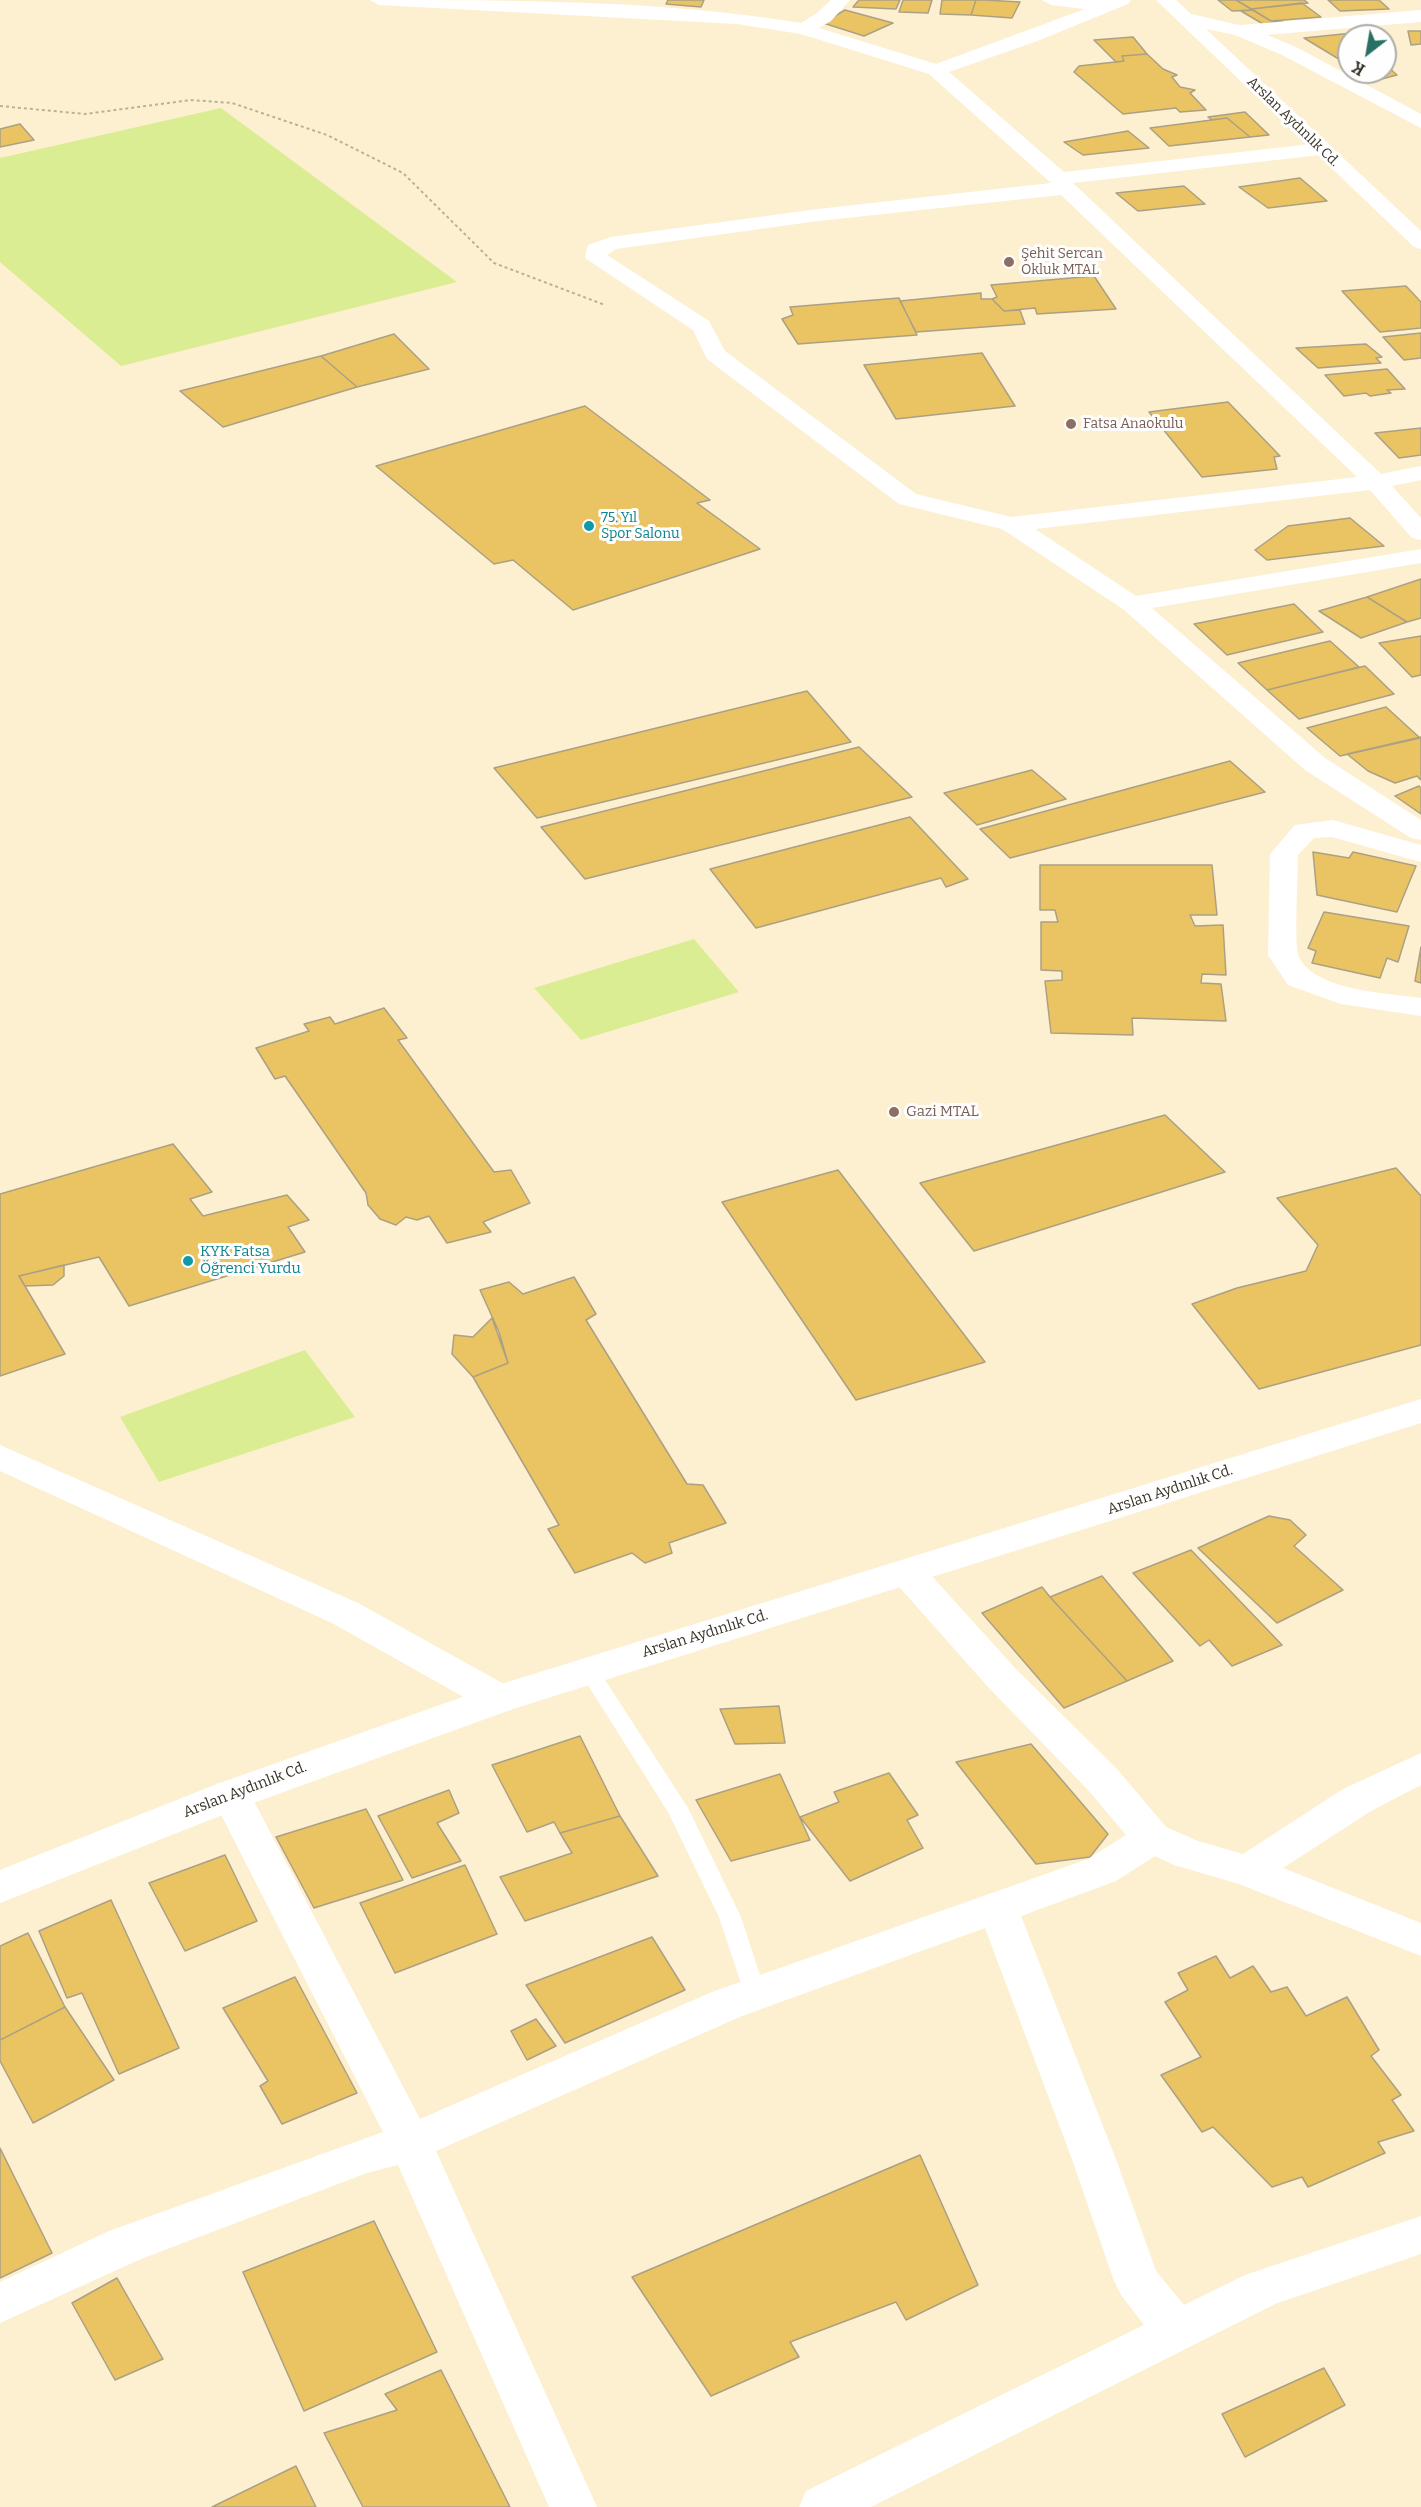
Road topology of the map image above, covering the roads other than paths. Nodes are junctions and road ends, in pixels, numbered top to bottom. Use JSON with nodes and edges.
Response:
{"nodes":[{"id":1,"x":379,"y":0,"type":"edge"},
{"id":2,"x":841,"y":0,"type":"edge"},
{"id":3,"x":1051,"y":0,"type":"edge"},
{"id":4,"x":1165,"y":0,"type":"edge"},
{"id":5,"x":1406,"y":0,"type":"edge"},
{"id":6,"x":494,"y":3,"type":"edge"},
{"id":7,"x":1116,"y":3,"type":"edge"},
{"id":8,"x":740,"y":9,"type":"edge"},
{"id":9,"x":1421,"y":15,"type":"edge"},
{"id":10,"x":1187,"y":18,"type":"junction"},
{"id":11,"x":804,"y":29,"type":"junction"},
{"id":12,"x":1241,"y":31,"type":"junction"},
{"id":13,"x":936,"y":70,"type":"junction"},
{"id":14,"x":1421,"y":122,"type":"edge"},
{"id":15,"x":1320,"y":149,"type":"junction"},
{"id":16,"x":1063,"y":184,"type":"junction"},
{"id":17,"x":1421,"y":243,"type":"edge"},
{"id":18,"x":1421,"y":473,"type":"edge"},
{"id":19,"x":1376,"y":482,"type":"junction"},
{"id":20,"x":1011,"y":524,"type":"junction"},
{"id":21,"x":1421,"y":533,"type":"edge"},
{"id":22,"x":1421,"y":556,"type":"edge"},
{"id":23,"x":1132,"y":604,"type":"junction"},
{"id":24,"x":1421,"y":832,"type":"edge"},
{"id":25,"x":1421,"y":854,"type":"edge"},
{"id":26,"x":1421,"y":1006,"type":"edge"},
{"id":27,"x":1421,"y":1411,"type":"edge"},
{"id":28,"x":0,"y":1456,"type":"edge"},
{"id":29,"x":907,"y":1572,"type":"junction"},
{"id":30,"x":589,"y":1671,"type":"junction"},
{"id":31,"x":499,"y":1699,"type":"junction"},
{"id":32,"x":1421,"y":1768,"type":"edge"},
{"id":33,"x":231,"y":1795,"type":"junction"},
{"id":34,"x":1152,"y":1838,"type":"junction"},
{"id":35,"x":1248,"y":1871,"type":"junction"},
{"id":36,"x":0,"y":1887,"type":"edge"},
{"id":37,"x":997,"y":1907,"type":"junction"},
{"id":38,"x":1421,"y":1940,"type":"edge"},
{"id":39,"x":755,"y":1994,"type":"junction"},
{"id":40,"x":410,"y":2143,"type":"junction"},
{"id":41,"x":1421,"y":2235,"type":"edge"},
{"id":42,"x":0,"y":2303,"type":"edge"},
{"id":43,"x":1176,"y":2331,"type":"junction"},
{"id":44,"x":573,"y":2507,"type":"edge"},
{"id":45,"x":823,"y":2507,"type":"edge"}],
"edges":[{"from":1,"to":6,"type":"street"},
{"from":2,"to":11,"type":"street"},
{"from":3,"to":7,"type":"street"},
{"from":4,"to":10,"type":"street","name":"Arslan Aydınlık Cd."},
{"from":5,"to":9,"type":"street"},
{"from":6,"to":8,"type":"street"},
{"from":7,"to":13,"type":"street"},
{"from":8,"to":11,"type":"street"},
{"from":9,"to":12,"type":"street"},
{"from":10,"to":12,"type":"street"},
{"from":10,"to":15,"type":"street","name":"Arslan Aydınlık Cd."},
{"from":11,"to":13,"type":"street"},
{"from":12,"to":14,"type":"street"},
{"from":13,"to":16,"type":"street"},
{"from":15,"to":16,"type":"street"},
{"from":15,"to":17,"type":"street","name":"Arslan Aydınlık Cd."},
{"from":16,"to":19,"type":"street"},
{"from":16,"to":20,"type":"street"},
{"from":18,"to":19,"type":"street"},
{"from":19,"to":20,"type":"street"},
{"from":19,"to":21,"type":"street"},
{"from":20,"to":23,"type":"street"},
{"from":22,"to":23,"type":"street"},
{"from":23,"to":24,"type":"street"},
{"from":25,"to":26,"type":"street"},
{"from":27,"to":29,"type":"street","name":"Arslan Aydınlık Cd."},
{"from":28,"to":31,"type":"street"},
{"from":29,"to":30,"type":"street","name":"Arslan Aydınlık Cd."},
{"from":29,"to":34,"type":"street"},
{"from":30,"to":31,"type":"street","name":"Arslan Aydınlık Cd."},
{"from":30,"to":39,"type":"lane"},
{"from":31,"to":33,"type":"street","name":"Arslan Aydınlık Cd."},
{"from":32,"to":35,"type":"street"},
{"from":33,"to":36,"type":"street","name":"Arslan Aydınlık Cd."},
{"from":33,"to":40,"type":"street"},
{"from":34,"to":35,"type":"street"},
{"from":34,"to":37,"type":"street"},
{"from":35,"to":38,"type":"street"},
{"from":37,"to":39,"type":"street"},
{"from":37,"to":43,"type":"street"},
{"from":39,"to":40,"type":"street"},
{"from":40,"to":42,"type":"street"},
{"from":40,"to":44,"type":"street"},
{"from":41,"to":43,"type":"street"},
{"from":43,"to":45,"type":"street"}]}
